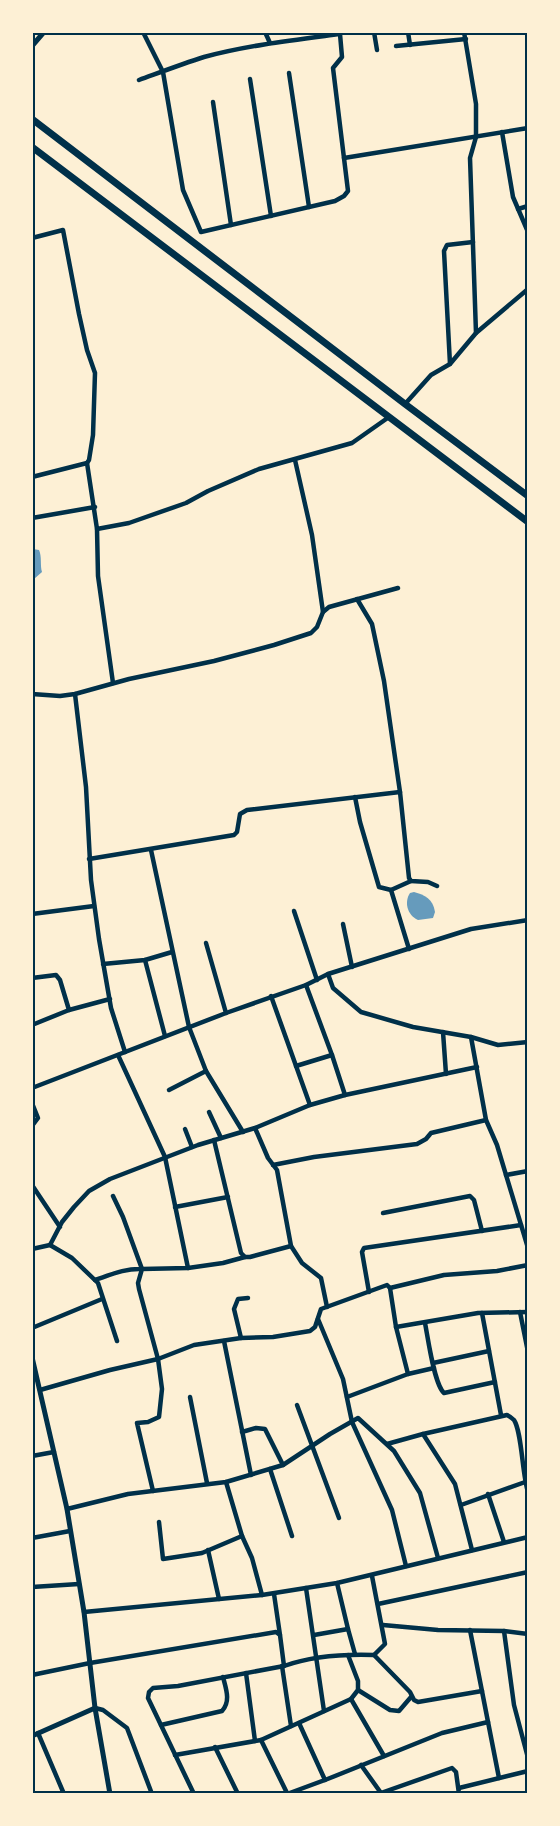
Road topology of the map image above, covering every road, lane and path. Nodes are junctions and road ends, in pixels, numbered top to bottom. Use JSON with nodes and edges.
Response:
{"nodes":[{"id":1,"x":44,"y":32,"type":"edge"},
{"id":2,"x":143,"y":32,"type":"edge"},
{"id":3,"x":265,"y":32,"type":"edge"},
{"id":4,"x":374,"y":32,"type":"edge"},
{"id":5,"x":408,"y":32,"type":"edge"},
{"id":6,"x":464,"y":32,"type":"edge"},
{"id":7,"x":340,"y":33,"type":"edge"},
{"id":8,"x":466,"y":39,"type":"junction"},
{"id":9,"x":270,"y":43,"type":"junction"},
{"id":10,"x":410,"y":45,"type":"junction"},
{"id":11,"x":32,"y":46,"type":"edge"},
{"id":12,"x":396,"y":46,"type":"dead end"},
{"id":13,"x":377,"y":50,"type":"dead end"},
{"id":14,"x":163,"y":72,"type":"junction"},
{"id":15,"x":288,"y":73,"type":"dead end"},
{"id":16,"x":250,"y":79,"type":"dead end"},
{"id":17,"x":139,"y":80,"type":"dead end"},
{"id":18,"x":213,"y":102,"type":"dead end"},
{"id":19,"x":32,"y":119,"type":"edge"},
{"id":20,"x":528,"y":128,"type":"edge"},
{"id":21,"x":502,"y":132,"type":"junction"},
{"id":22,"x":476,"y":137,"type":"junction"},
{"id":23,"x":32,"y":147,"type":"edge"},
{"id":24,"x":344,"y":158,"type":"junction"},
{"id":25,"x":528,"y":206,"type":"edge"},
{"id":26,"x":310,"y":207,"type":"junction"},
{"id":27,"x":518,"y":209,"type":"junction"},
{"id":28,"x":271,"y":216,"type":"junction"},
{"id":29,"x":231,"y":225,"type":"junction"},
{"id":30,"x":528,"y":232,"type":"edge"},
{"id":31,"x":32,"y":238,"type":"edge"},
{"id":32,"x":473,"y":242,"type":"junction"},
{"id":33,"x":528,"y":289,"type":"edge"},
{"id":34,"x":476,"y":332,"type":"junction"},
{"id":35,"x":450,"y":364,"type":"junction"},
{"id":36,"x":405,"y":404,"type":"junction"},
{"id":37,"x":389,"y":417,"type":"junction"},
{"id":38,"x":295,"y":460,"type":"junction"},
{"id":39,"x":87,"y":463,"type":"junction"},
{"id":40,"x":32,"y":476,"type":"edge"},
{"id":41,"x":528,"y":496,"type":"edge"},
{"id":42,"x":95,"y":507,"type":"junction"},
{"id":43,"x":32,"y":518,"type":"edge"},
{"id":44,"x":528,"y":522,"type":"edge"},
{"id":45,"x":97,"y":528,"type":"junction"},
{"id":46,"x":398,"y":588,"type":"dead end"},
{"id":47,"x":357,"y":599,"type":"junction"},
{"id":48,"x":323,"y":612,"type":"junction"},
{"id":49,"x":113,"y":684,"type":"junction"},
{"id":50,"x":32,"y":694,"type":"edge"},
{"id":51,"x":76,"y":694,"type":"junction"},
{"id":52,"x":400,"y":792,"type":"junction"},
{"id":53,"x":355,"y":797,"type":"junction"},
{"id":54,"x":151,"y":850,"type":"junction"},
{"id":55,"x":89,"y":859,"type":"junction"},
{"id":56,"x":411,"y":881,"type":"junction"},
{"id":57,"x":437,"y":886,"type":"dead end"},
{"id":58,"x":391,"y":890,"type":"junction"},
{"id":59,"x":94,"y":906,"type":"junction"},
{"id":60,"x":294,"y":911,"type":"dead end"},
{"id":61,"x":32,"y":914,"type":"edge"},
{"id":62,"x":528,"y":920,"type":"edge"},
{"id":63,"x":343,"y":924,"type":"dead end"},
{"id":64,"x":206,"y":943,"type":"dead end"},
{"id":65,"x":408,"y":949,"type":"junction"},
{"id":66,"x":172,"y":952,"type":"junction"},
{"id":67,"x":144,"y":960,"type":"junction"},
{"id":68,"x":103,"y":964,"type":"junction"},
{"id":69,"x":352,"y":966,"type":"junction"},
{"id":70,"x":328,"y":974,"type":"junction"},
{"id":71,"x":32,"y":978,"type":"edge"},
{"id":72,"x":317,"y":980,"type":"junction"},
{"id":73,"x":306,"y":985,"type":"junction"},
{"id":74,"x":271,"y":996,"type":"junction"},
{"id":75,"x":110,"y":999,"type":"junction"},
{"id":76,"x":69,"y":1010,"type":"junction"},
{"id":77,"x":226,"y":1012,"type":"junction"},
{"id":78,"x":32,"y":1025,"type":"edge"},
{"id":79,"x":189,"y":1027,"type":"junction"},
{"id":80,"x":443,"y":1032,"type":"junction"},
{"id":81,"x":165,"y":1036,"type":"junction"},
{"id":82,"x":471,"y":1037,"type":"junction"},
{"id":83,"x":528,"y":1042,"type":"edge"},
{"id":84,"x":125,"y":1052,"type":"junction"},
{"id":85,"x":332,"y":1054,"type":"junction"},
{"id":86,"x":118,"y":1055,"type":"junction"},
{"id":87,"x":296,"y":1066,"type":"junction"},
{"id":88,"x":477,"y":1067,"type":"junction"},
{"id":89,"x":206,"y":1071,"type":"junction"},
{"id":90,"x":446,"y":1074,"type":"junction"},
{"id":91,"x":32,"y":1088,"type":"edge"},
{"id":92,"x":169,"y":1090,"type":"dead end"},
{"id":93,"x":345,"y":1095,"type":"junction"},
{"id":94,"x":32,"y":1103,"type":"edge"},
{"id":95,"x":310,"y":1104,"type":"junction"},
{"id":96,"x":210,"y":1112,"type":"dead end"},
{"id":97,"x":486,"y":1120,"type":"junction"},
{"id":98,"x":32,"y":1126,"type":"edge"},
{"id":99,"x":185,"y":1128,"type":"dead end"},
{"id":100,"x":255,"y":1128,"type":"junction"},
{"id":101,"x":243,"y":1132,"type":"junction"},
{"id":102,"x":221,"y":1138,"type":"junction"},
{"id":103,"x":214,"y":1140,"type":"junction"},
{"id":104,"x":192,"y":1147,"type":"junction"},
{"id":105,"x":164,"y":1157,"type":"junction"},
{"id":106,"x":273,"y":1165,"type":"junction"},
{"id":107,"x":528,"y":1171,"type":"edge"},
{"id":108,"x":506,"y":1175,"type":"junction"},
{"id":109,"x":32,"y":1185,"type":"edge"},
{"id":110,"x":113,"y":1196,"type":"dead end"},
{"id":111,"x":228,"y":1197,"type":"junction"},
{"id":112,"x":174,"y":1207,"type":"junction"},
{"id":113,"x":383,"y":1213,"type":"dead end"},
{"id":114,"x":521,"y":1225,"type":"junction"},
{"id":115,"x":60,"y":1227,"type":"junction"},
{"id":116,"x":482,"y":1231,"type":"junction"},
{"id":117,"x":50,"y":1244,"type":"junction"},
{"id":118,"x":291,"y":1246,"type":"junction"},
{"id":119,"x":528,"y":1248,"type":"edge"},
{"id":120,"x":32,"y":1249,"type":"edge"},
{"id":121,"x":245,"y":1257,"type":"junction"},
{"id":122,"x":528,"y":1265,"type":"edge"},
{"id":123,"x":188,"y":1268,"type":"junction"},
{"id":124,"x":142,"y":1269,"type":"junction"},
{"id":125,"x":95,"y":1280,"type":"junction"},
{"id":126,"x":390,"y":1288,"type":"junction"},
{"id":127,"x":369,"y":1292,"type":"junction"},
{"id":128,"x":248,"y":1298,"type":"dead end"},
{"id":129,"x":102,"y":1299,"type":"junction"},
{"id":130,"x":326,"y":1307,"type":"junction"},
{"id":131,"x":520,"y":1312,"type":"junction"},
{"id":132,"x":528,"y":1312,"type":"edge"},
{"id":133,"x":482,"y":1313,"type":"junction"},
{"id":134,"x":318,"y":1318,"type":"junction"},
{"id":135,"x":425,"y":1323,"type":"junction"},
{"id":136,"x":396,"y":1327,"type":"junction"},
{"id":137,"x":32,"y":1328,"type":"edge"},
{"id":138,"x":241,"y":1338,"type":"junction"},
{"id":139,"x":117,"y":1341,"type":"dead end"},
{"id":140,"x":224,"y":1341,"type":"junction"},
{"id":141,"x":489,"y":1351,"type":"junction"},
{"id":142,"x":528,"y":1352,"type":"edge"},
{"id":143,"x":32,"y":1357,"type":"edge"},
{"id":144,"x":158,"y":1359,"type":"junction"},
{"id":145,"x":433,"y":1365,"type":"junction"},
{"id":146,"x":408,"y":1374,"type":"junction"},
{"id":147,"x":495,"y":1382,"type":"junction"},
{"id":148,"x":40,"y":1390,"type":"junction"},
{"id":149,"x":190,"y":1397,"type":"dead end"},
{"id":150,"x":347,"y":1397,"type":"junction"},
{"id":151,"x":297,"y":1405,"type":"dead end"},
{"id":152,"x":501,"y":1415,"type":"junction"},
{"id":153,"x":352,"y":1422,"type":"junction"},
{"id":154,"x":242,"y":1432,"type":"junction"},
{"id":155,"x":423,"y":1434,"type":"junction"},
{"id":156,"x":387,"y":1444,"type":"junction"},
{"id":157,"x":312,"y":1446,"type":"junction"},
{"id":158,"x":54,"y":1452,"type":"junction"},
{"id":159,"x":32,"y":1456,"type":"edge"},
{"id":160,"x":283,"y":1465,"type":"junction"},
{"id":161,"x":270,"y":1469,"type":"junction"},
{"id":162,"x":251,"y":1474,"type":"junction"},
{"id":163,"x":526,"y":1481,"type":"edge"},
{"id":164,"x":226,"y":1482,"type":"junction"},
{"id":165,"x":207,"y":1484,"type":"junction"},
{"id":166,"x":153,"y":1491,"type":"junction"},
{"id":167,"x":528,"y":1492,"type":"edge"},
{"id":168,"x":488,"y":1494,"type":"junction"},
{"id":169,"x":461,"y":1505,"type":"junction"},
{"id":170,"x":67,"y":1509,"type":"junction"},
{"id":171,"x":338,"y":1518,"type":"dead end"},
{"id":172,"x":159,"y":1522,"type":"dead end"},
{"id":173,"x":70,"y":1531,"type":"junction"},
{"id":174,"x":242,"y":1536,"type":"junction"},
{"id":175,"x":292,"y":1536,"type":"dead end"},
{"id":176,"x":528,"y":1537,"type":"edge"},
{"id":177,"x":32,"y":1538,"type":"edge"},
{"id":178,"x":504,"y":1542,"type":"junction"},
{"id":179,"x":208,"y":1550,"type":"junction"},
{"id":180,"x":472,"y":1550,"type":"junction"},
{"id":181,"x":438,"y":1558,"type":"junction"},
{"id":182,"x":406,"y":1566,"type":"junction"},
{"id":183,"x":528,"y":1572,"type":"edge"},
{"id":184,"x":372,"y":1576,"type":"junction"},
{"id":185,"x":338,"y":1583,"type":"junction"},
{"id":186,"x":80,"y":1584,"type":"junction"},
{"id":187,"x":32,"y":1587,"type":"edge"},
{"id":188,"x":306,"y":1588,"type":"junction"},
{"id":189,"x":274,"y":1594,"type":"junction"},
{"id":190,"x":262,"y":1595,"type":"junction"},
{"id":191,"x":219,"y":1600,"type":"junction"},
{"id":192,"x":378,"y":1604,"type":"junction"},
{"id":193,"x":84,"y":1612,"type":"junction"},
{"id":194,"x":382,"y":1625,"type":"junction"},
{"id":195,"x":348,"y":1629,"type":"junction"},
{"id":196,"x":470,"y":1630,"type":"junction"},
{"id":197,"x":504,"y":1631,"type":"junction"},
{"id":198,"x":280,"y":1634,"type":"junction"},
{"id":199,"x":528,"y":1634,"type":"edge"},
{"id":200,"x":314,"y":1635,"type":"junction"},
{"id":201,"x":355,"y":1654,"type":"junction"},
{"id":202,"x":348,"y":1655,"type":"junction"},
{"id":203,"x":374,"y":1655,"type":"junction"},
{"id":204,"x":316,"y":1659,"type":"junction"},
{"id":205,"x":90,"y":1663,"type":"junction"},
{"id":206,"x":283,"y":1666,"type":"junction"},
{"id":207,"x":246,"y":1673,"type":"junction"},
{"id":208,"x":32,"y":1675,"type":"edge"},
{"id":209,"x":223,"y":1677,"type":"junction"},
{"id":210,"x":358,"y":1690,"type":"junction"},
{"id":211,"x":482,"y":1691,"type":"junction"},
{"id":212,"x":412,"y":1697,"type":"junction"},
{"id":213,"x":351,"y":1699,"type":"junction"},
{"id":214,"x":95,"y":1708,"type":"junction"},
{"id":215,"x":324,"y":1711,"type":"junction"},
{"id":216,"x":299,"y":1722,"type":"junction"},
{"id":217,"x":488,"y":1722,"type":"junction"},
{"id":218,"x":161,"y":1725,"type":"junction"},
{"id":219,"x":291,"y":1726,"type":"junction"},
{"id":220,"x":38,"y":1733,"type":"junction"},
{"id":221,"x":32,"y":1736,"type":"edge"},
{"id":222,"x":261,"y":1740,"type":"junction"},
{"id":223,"x":255,"y":1741,"type":"junction"},
{"id":224,"x":215,"y":1747,"type":"junction"},
{"id":225,"x":175,"y":1755,"type":"junction"},
{"id":226,"x":384,"y":1756,"type":"junction"},
{"id":227,"x":528,"y":1758,"type":"edge"},
{"id":228,"x":361,"y":1765,"type":"junction"},
{"id":229,"x":528,"y":1771,"type":"edge"},
{"id":230,"x":499,"y":1778,"type":"junction"},
{"id":231,"x":325,"y":1780,"type":"junction"},
{"id":232,"x":395,"y":1788,"type":"junction"},
{"id":233,"x":459,"y":1791,"type":"edge"},
{"id":234,"x":380,"y":1793,"type":"edge"},
{"id":235,"x":64,"y":1794,"type":"edge"},
{"id":236,"x":110,"y":1794,"type":"edge"},
{"id":237,"x":152,"y":1794,"type":"edge"},
{"id":238,"x":194,"y":1794,"type":"edge"},
{"id":239,"x":238,"y":1794,"type":"edge"},
{"id":240,"x":287,"y":1794,"type":"edge"},
{"id":241,"x":398,"y":1794,"type":"edge"}],
"edges":[{"from":1,"to":11,"type":"street"},
{"from":2,"to":14,"type":"street"},
{"from":3,"to":9,"type":"street"},
{"from":4,"to":13,"type":"street"},
{"from":5,"to":10,"type":"street"},
{"from":6,"to":8,"type":"street"},
{"from":7,"to":9,"type":"street"},
{"from":7,"to":24,"type":"street"},
{"from":8,"to":10,"type":"street"},
{"from":8,"to":22,"type":"street"},
{"from":9,"to":14,"type":"street"},
{"from":10,"to":12,"type":"street"},
{"from":14,"to":17,"type":"street"},
{"from":14,"to":29,"type":"street"},
{"from":15,"to":26,"type":"street"},
{"from":16,"to":28,"type":"street"},
{"from":18,"to":29,"type":"street"},
{"from":19,"to":36,"type":"main road"},
{"from":20,"to":21,"type":"street"},
{"from":21,"to":22,"type":"street"},
{"from":21,"to":27,"type":"street"},
{"from":22,"to":24,"type":"street"},
{"from":22,"to":32,"type":"street"},
{"from":23,"to":37,"type":"main road"},
{"from":24,"to":26,"type":"street"},
{"from":25,"to":27,"type":"street"},
{"from":26,"to":28,"type":"street"},
{"from":27,"to":30,"type":"street"},
{"from":28,"to":29,"type":"street"},
{"from":31,"to":39,"type":"street"},
{"from":32,"to":34,"type":"street"},
{"from":32,"to":35,"type":"street"},
{"from":33,"to":34,"type":"street"},
{"from":34,"to":35,"type":"street"},
{"from":35,"to":36,"type":"street"},
{"from":36,"to":41,"type":"main road"},
{"from":37,"to":38,"type":"street"},
{"from":37,"to":44,"type":"main road"},
{"from":38,"to":45,"type":"street"},
{"from":38,"to":48,"type":"street"},
{"from":39,"to":40,"type":"street"},
{"from":39,"to":42,"type":"street"},
{"from":42,"to":43,"type":"street"},
{"from":42,"to":45,"type":"street"},
{"from":45,"to":49,"type":"street"},
{"from":46,"to":47,"type":"street"},
{"from":47,"to":48,"type":"street"},
{"from":47,"to":52,"type":"street"},
{"from":48,"to":49,"type":"street"},
{"from":49,"to":51,"type":"street"},
{"from":50,"to":51,"type":"street"},
{"from":51,"to":55,"type":"street"},
{"from":52,"to":53,"type":"street"},
{"from":52,"to":56,"type":"street"},
{"from":53,"to":54,"type":"street"},
{"from":53,"to":58,"type":"street"},
{"from":54,"to":55,"type":"street"},
{"from":54,"to":66,"type":"street"},
{"from":55,"to":59,"type":"street"},
{"from":56,"to":57,"type":"street"},
{"from":56,"to":58,"type":"street"},
{"from":58,"to":65,"type":"street"},
{"from":59,"to":61,"type":"street"},
{"from":59,"to":68,"type":"street"},
{"from":60,"to":72,"type":"street"},
{"from":62,"to":65,"type":"street"},
{"from":63,"to":69,"type":"street"},
{"from":64,"to":77,"type":"street"},
{"from":65,"to":69,"type":"street"},
{"from":66,"to":67,"type":"street"},
{"from":66,"to":79,"type":"street"},
{"from":67,"to":68,"type":"street"},
{"from":67,"to":81,"type":"street"},
{"from":68,"to":75,"type":"street"},
{"from":69,"to":70,"type":"street"},
{"from":70,"to":72,"type":"street"},
{"from":70,"to":80,"type":"street"},
{"from":71,"to":76,"type":"street"},
{"from":72,"to":73,"type":"street"},
{"from":73,"to":74,"type":"street"},
{"from":73,"to":85,"type":"street"},
{"from":74,"to":77,"type":"street"},
{"from":74,"to":87,"type":"street"},
{"from":75,"to":76,"type":"street"},
{"from":75,"to":84,"type":"street"},
{"from":76,"to":78,"type":"street"},
{"from":77,"to":79,"type":"street"},
{"from":79,"to":81,"type":"street"},
{"from":79,"to":89,"type":"street"},
{"from":80,"to":82,"type":"street"},
{"from":80,"to":90,"type":"street"},
{"from":81,"to":84,"type":"street"},
{"from":82,"to":83,"type":"street"},
{"from":82,"to":88,"type":"street"},
{"from":84,"to":86,"type":"street"},
{"from":85,"to":87,"type":"street"},
{"from":85,"to":93,"type":"street"},
{"from":86,"to":91,"type":"street"},
{"from":86,"to":105,"type":"street"},
{"from":87,"to":95,"type":"street"},
{"from":88,"to":90,"type":"street"},
{"from":88,"to":97,"type":"street"},
{"from":89,"to":92,"type":"street"},
{"from":89,"to":101,"type":"street"},
{"from":90,"to":93,"type":"street"},
{"from":93,"to":95,"type":"street"},
{"from":94,"to":98,"type":"street"},
{"from":95,"to":100,"type":"street"},
{"from":96,"to":102,"type":"street"},
{"from":97,"to":106,"type":"street"},
{"from":97,"to":108,"type":"street"},
{"from":99,"to":104,"type":"street"},
{"from":100,"to":101,"type":"street"},
{"from":100,"to":106,"type":"street"},
{"from":101,"to":102,"type":"street"},
{"from":102,"to":103,"type":"street"},
{"from":103,"to":104,"type":"street"},
{"from":103,"to":111,"type":"street"},
{"from":104,"to":105,"type":"street"},
{"from":105,"to":112,"type":"street"},
{"from":105,"to":115,"type":"street"},
{"from":106,"to":118,"type":"street"},
{"from":107,"to":108,"type":"street"},
{"from":108,"to":114,"type":"street"},
{"from":109,"to":115,"type":"street"},
{"from":110,"to":124,"type":"street"},
{"from":111,"to":112,"type":"street"},
{"from":111,"to":121,"type":"street"},
{"from":112,"to":123,"type":"street"},
{"from":113,"to":116,"type":"street"},
{"from":114,"to":116,"type":"street"},
{"from":114,"to":119,"type":"street"},
{"from":115,"to":117,"type":"street"},
{"from":116,"to":127,"type":"street"},
{"from":117,"to":120,"type":"street"},
{"from":117,"to":125,"type":"street"},
{"from":118,"to":121,"type":"street"},
{"from":118,"to":130,"type":"street"},
{"from":121,"to":123,"type":"street"},
{"from":122,"to":126,"type":"street"},
{"from":123,"to":124,"type":"street"},
{"from":124,"to":125,"type":"street"},
{"from":124,"to":144,"type":"street"},
{"from":125,"to":129,"type":"street"},
{"from":126,"to":127,"type":"street"},
{"from":126,"to":136,"type":"street"},
{"from":127,"to":130,"type":"street"},
{"from":128,"to":138,"type":"street"},
{"from":129,"to":137,"type":"street"},
{"from":129,"to":139,"type":"street"},
{"from":130,"to":134,"type":"street"},
{"from":131,"to":132,"type":"street"},
{"from":131,"to":133,"type":"street"},
{"from":131,"to":142,"type":"street"},
{"from":133,"to":135,"type":"street"},
{"from":133,"to":141,"type":"street"},
{"from":134,"to":138,"type":"street"},
{"from":134,"to":150,"type":"street"},
{"from":135,"to":136,"type":"street"},
{"from":135,"to":145,"type":"street"},
{"from":136,"to":146,"type":"street"},
{"from":138,"to":140,"type":"street"},
{"from":140,"to":144,"type":"street"},
{"from":140,"to":154,"type":"street"},
{"from":141,"to":145,"type":"street"},
{"from":141,"to":147,"type":"street"},
{"from":143,"to":148,"type":"street"},
{"from":144,"to":148,"type":"street"},
{"from":144,"to":166,"type":"street"},
{"from":145,"to":146,"type":"street"},
{"from":145,"to":147,"type":"street"},
{"from":146,"to":150,"type":"street"},
{"from":147,"to":152,"type":"street"},
{"from":148,"to":158,"type":"street"},
{"from":149,"to":165,"type":"street"},
{"from":150,"to":153,"type":"street"},
{"from":151,"to":157,"type":"street"},
{"from":152,"to":155,"type":"street"},
{"from":152,"to":163,"type":"street"},
{"from":153,"to":156,"type":"street"},
{"from":153,"to":157,"type":"street"},
{"from":153,"to":182,"type":"street"},
{"from":154,"to":160,"type":"street"},
{"from":154,"to":162,"type":"street"},
{"from":155,"to":156,"type":"street"},
{"from":155,"to":169,"type":"street"},
{"from":156,"to":181,"type":"street"},
{"from":157,"to":160,"type":"street"},
{"from":157,"to":171,"type":"street"},
{"from":158,"to":159,"type":"street"},
{"from":158,"to":170,"type":"street"},
{"from":160,"to":161,"type":"street"},
{"from":161,"to":162,"type":"street"},
{"from":161,"to":175,"type":"street"},
{"from":162,"to":164,"type":"street"},
{"from":163,"to":167,"type":"street"},
{"from":163,"to":168,"type":"street"},
{"from":164,"to":165,"type":"street"},
{"from":164,"to":174,"type":"street"},
{"from":165,"to":166,"type":"street"},
{"from":166,"to":170,"type":"street"},
{"from":168,"to":169,"type":"street"},
{"from":168,"to":178,"type":"street"},
{"from":169,"to":180,"type":"street"},
{"from":170,"to":173,"type":"street"},
{"from":172,"to":179,"type":"street"},
{"from":173,"to":177,"type":"street"},
{"from":173,"to":186,"type":"street"},
{"from":174,"to":179,"type":"street"},
{"from":174,"to":190,"type":"street"},
{"from":176,"to":178,"type":"street"},
{"from":178,"to":180,"type":"street"},
{"from":179,"to":191,"type":"street"},
{"from":180,"to":181,"type":"street"},
{"from":181,"to":182,"type":"street"},
{"from":182,"to":184,"type":"street"},
{"from":183,"to":192,"type":"street"},
{"from":184,"to":185,"type":"street"},
{"from":184,"to":192,"type":"street"},
{"from":185,"to":188,"type":"street"},
{"from":185,"to":195,"type":"street"},
{"from":186,"to":187,"type":"street"},
{"from":186,"to":193,"type":"street"},
{"from":188,"to":189,"type":"street"},
{"from":188,"to":200,"type":"street"},
{"from":189,"to":190,"type":"street"},
{"from":189,"to":198,"type":"street"},
{"from":190,"to":191,"type":"street"},
{"from":191,"to":193,"type":"street"},
{"from":192,"to":194,"type":"street"},
{"from":193,"to":205,"type":"street"},
{"from":194,"to":196,"type":"street"},
{"from":194,"to":203,"type":"street"},
{"from":195,"to":200,"type":"street"},
{"from":195,"to":201,"type":"street"},
{"from":196,"to":197,"type":"street"},
{"from":196,"to":211,"type":"street"},
{"from":197,"to":199,"type":"street"},
{"from":197,"to":227,"type":"street"},
{"from":198,"to":205,"type":"street"},
{"from":198,"to":206,"type":"street"},
{"from":200,"to":204,"type":"street"},
{"from":201,"to":202,"type":"street"},
{"from":201,"to":203,"type":"street"},
{"from":202,"to":204,"type":"street"},
{"from":202,"to":210,"type":"street"},
{"from":203,"to":212,"type":"street"},
{"from":204,"to":206,"type":"street"},
{"from":204,"to":215,"type":"street"},
{"from":205,"to":208,"type":"street"},
{"from":205,"to":214,"type":"street"},
{"from":206,"to":207,"type":"street"},
{"from":206,"to":219,"type":"street"},
{"from":207,"to":209,"type":"street"},
{"from":207,"to":223,"type":"street"},
{"from":209,"to":218,"type":"street"},
{"from":209,"to":218,"type":"street"},
{"from":210,"to":212,"type":"street"},
{"from":210,"to":213,"type":"street"},
{"from":211,"to":212,"type":"street"},
{"from":211,"to":217,"type":"street"},
{"from":213,"to":215,"type":"street"},
{"from":213,"to":226,"type":"street"},
{"from":214,"to":220,"type":"street"},
{"from":214,"to":236,"type":"street"},
{"from":214,"to":237,"type":"street"},
{"from":215,"to":216,"type":"street"},
{"from":216,"to":219,"type":"street"},
{"from":216,"to":231,"type":"street"},
{"from":217,"to":226,"type":"street"},
{"from":217,"to":230,"type":"street"},
{"from":218,"to":225,"type":"street"},
{"from":219,"to":222,"type":"street"},
{"from":220,"to":221,"type":"street"},
{"from":220,"to":235,"type":"street"},
{"from":222,"to":223,"type":"street"},
{"from":222,"to":240,"type":"street"},
{"from":223,"to":224,"type":"street"},
{"from":224,"to":225,"type":"street"},
{"from":224,"to":239,"type":"street"},
{"from":225,"to":238,"type":"street"},
{"from":226,"to":228,"type":"street"},
{"from":228,"to":231,"type":"street"},
{"from":228,"to":234,"type":"street"},
{"from":229,"to":230,"type":"street"},
{"from":230,"to":233,"type":"street"},
{"from":231,"to":240,"type":"street"},
{"from":232,"to":233,"type":"street"},
{"from":232,"to":234,"type":"street"},
{"from":232,"to":241,"type":"street"}]}
